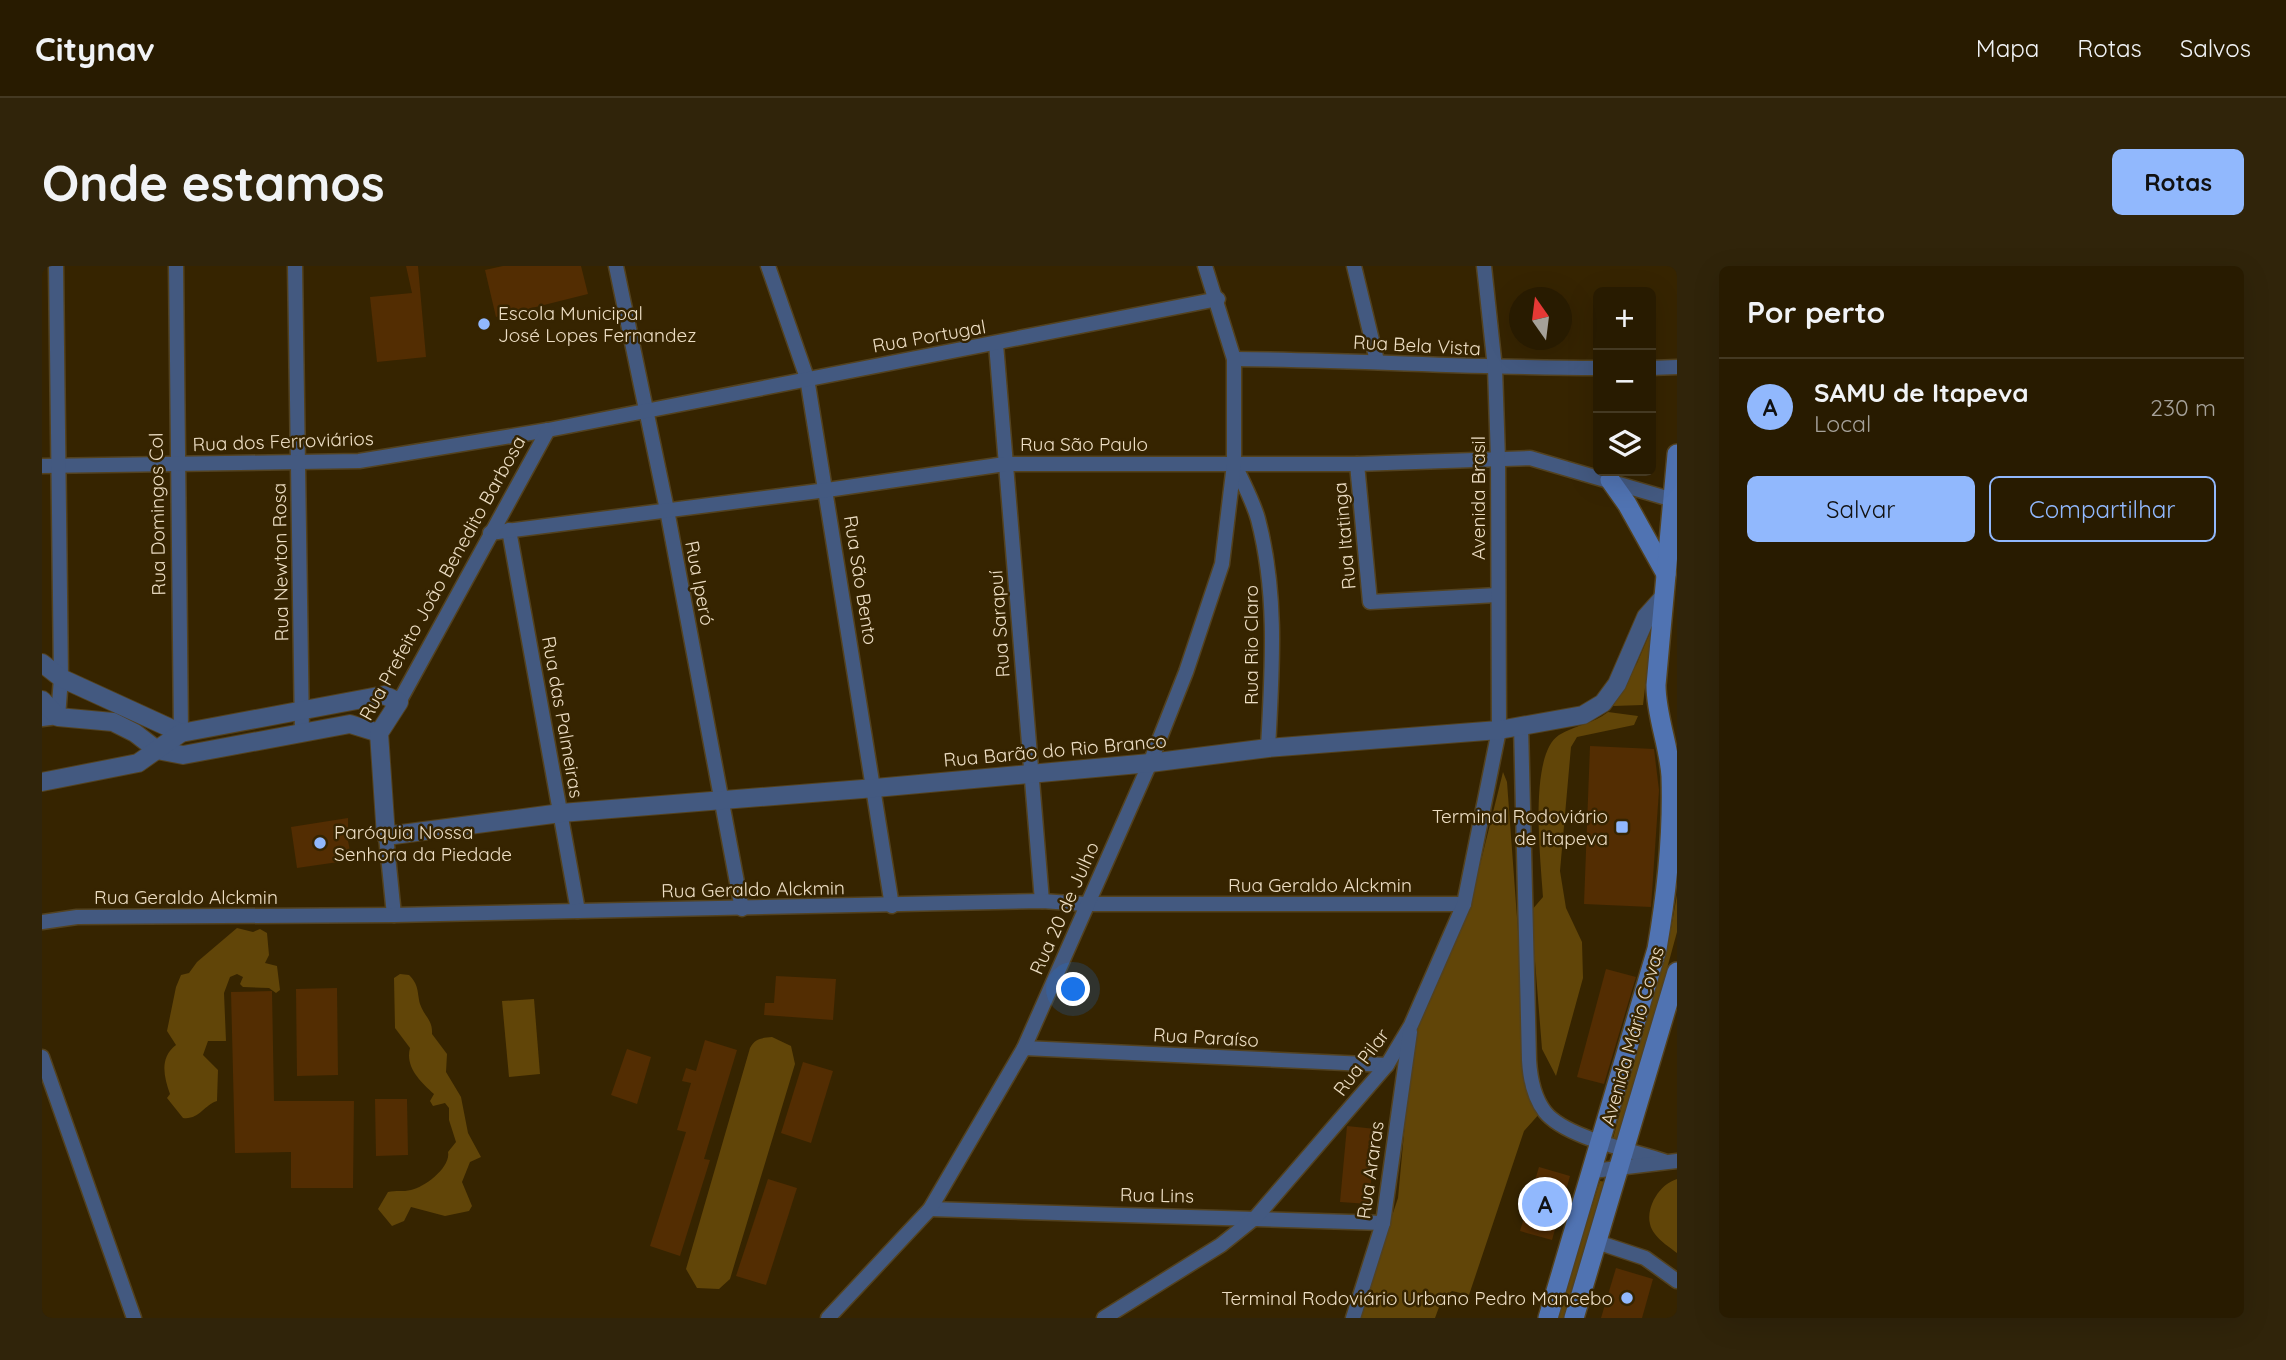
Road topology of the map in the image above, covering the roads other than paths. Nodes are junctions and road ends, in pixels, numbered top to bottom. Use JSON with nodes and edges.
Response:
{"nodes":[{"id":1,"x":55,"y":266,"type":"edge"},
{"id":2,"x":176,"y":266,"type":"edge"},
{"id":3,"x":295,"y":266,"type":"edge"},
{"id":4,"x":615,"y":266,"type":"edge"},
{"id":5,"x":768,"y":266,"type":"edge"},
{"id":6,"x":1205,"y":266,"type":"edge"},
{"id":7,"x":1354,"y":266,"type":"edge"},
{"id":8,"x":1484,"y":266,"type":"edge"},
{"id":9,"x":1217,"y":299,"type":"junction"},
{"id":10,"x":996,"y":344,"type":"junction"},
{"id":11,"x":1234,"y":359,"type":"junction"},
{"id":12,"x":1377,"y":361,"type":"junction"},
{"id":13,"x":1677,"y":367,"type":"edge"},
{"id":14,"x":1495,"y":368,"type":"junction"},
{"id":15,"x":1593,"y":368,"type":"edge"},
{"id":16,"x":1656,"y":368,"type":"edge"},
{"id":17,"x":807,"y":378,"type":"junction"},
{"id":18,"x":646,"y":410,"type":"junction"},
{"id":19,"x":548,"y":430,"type":"junction"},
{"id":20,"x":1677,"y":454,"type":"edge"},
{"id":21,"x":1499,"y":459,"type":"junction"},
{"id":22,"x":298,"y":460,"type":"junction"},
{"id":23,"x":177,"y":464,"type":"junction"},
{"id":24,"x":1006,"y":464,"type":"junction"},
{"id":25,"x":1234,"y":464,"type":"junction"},
{"id":26,"x":1357,"y":464,"type":"junction"},
{"id":27,"x":42,"y":466,"type":"edge"},
{"id":28,"x":59,"y":466,"type":"junction"},
{"id":29,"x":1610,"y":480,"type":"junction"},
{"id":30,"x":827,"y":490,"type":"junction"},
{"id":31,"x":1675,"y":500,"type":"edge"},
{"id":32,"x":667,"y":510,"type":"junction"},
{"id":33,"x":509,"y":530,"type":"junction"},
{"id":34,"x":490,"y":533,"type":"junction"},
{"id":35,"x":1671,"y":576,"type":"edge"},
{"id":36,"x":1497,"y":595,"type":"junction"},
{"id":37,"x":1662,"y":598,"type":"junction"},
{"id":38,"x":42,"y":663,"type":"edge"},
{"id":39,"x":61,"y":678,"type":"junction"},
{"id":40,"x":42,"y":700,"type":"edge"},
{"id":41,"x":399,"y":702,"type":"junction"},
{"id":42,"x":301,"y":709,"type":"junction"},
{"id":43,"x":50,"y":718,"type":"edge"},
{"id":44,"x":1521,"y":725,"type":"junction"},
{"id":45,"x":1499,"y":730,"type":"junction"},
{"id":46,"x":302,"y":732,"type":"junction"},
{"id":47,"x":181,"y":733,"type":"junction"},
{"id":48,"x":379,"y":733,"type":"junction"},
{"id":49,"x":1268,"y":748,"type":"junction"},
{"id":50,"x":157,"y":750,"type":"junction"},
{"id":51,"x":1150,"y":763,"type":"junction"},
{"id":52,"x":1030,"y":773,"type":"junction"},
{"id":53,"x":42,"y":782,"type":"edge"},
{"id":54,"x":875,"y":788,"type":"junction"},
{"id":55,"x":722,"y":802,"type":"junction"},
{"id":56,"x":561,"y":813,"type":"junction"},
{"id":57,"x":386,"y":836,"type":"junction"},
{"id":58,"x":1042,"y":901,"type":"junction"},
{"id":59,"x":1085,"y":904,"type":"junction"},
{"id":60,"x":1464,"y":904,"type":"junction"},
{"id":61,"x":892,"y":906,"type":"junction"},
{"id":62,"x":742,"y":909,"type":"junction"},
{"id":63,"x":578,"y":911,"type":"junction"},
{"id":64,"x":394,"y":915,"type":"junction"},
{"id":65,"x":42,"y":922,"type":"edge"},
{"id":66,"x":1676,"y":979,"type":"edge"},
{"id":67,"x":1411,"y":1024,"type":"junction"},
{"id":68,"x":1024,"y":1048,"type":"junction"},
{"id":69,"x":42,"y":1057,"type":"edge"},
{"id":70,"x":1387,"y":1065,"type":"junction"},
{"id":71,"x":1603,"y":1141,"type":"junction"},
{"id":72,"x":1627,"y":1149,"type":"junction"},
{"id":73,"x":1671,"y":1161,"type":"edge"},
{"id":74,"x":1619,"y":1170,"type":"junction"},
{"id":75,"x":1592,"y":1171,"type":"junction"},
{"id":76,"x":930,"y":1209,"type":"junction"},
{"id":77,"x":1256,"y":1217,"type":"junction"},
{"id":78,"x":1383,"y":1223,"type":"junction"},
{"id":79,"x":1597,"y":1242,"type":"junction"},
{"id":80,"x":1677,"y":1281,"type":"edge"},
{"id":81,"x":134,"y":1318,"type":"edge"},
{"id":82,"x":828,"y":1318,"type":"edge"},
{"id":83,"x":1104,"y":1318,"type":"edge"},
{"id":84,"x":1353,"y":1318,"type":"edge"},
{"id":85,"x":1548,"y":1318,"type":"edge"},
{"id":86,"x":1574,"y":1318,"type":"edge"}],
"edges":[{"from":1,"to":28,"type":"street"},
{"from":2,"to":23,"type":"street","name":"Rua Domingos Col"},
{"from":3,"to":22,"type":"street","name":"Rua Newton Rosa"},
{"from":4,"to":18,"type":"street","name":"Rua Iperó"},
{"from":5,"to":17,"type":"street","name":"Rua São Bento"},
{"from":6,"to":9,"type":"street","name":"Rua 20 de Julho"},
{"from":7,"to":12,"type":"street"},
{"from":8,"to":14,"type":"street","name":"Avenida Brasil"},
{"from":9,"to":10,"type":"street","name":"Rua Portugal"},
{"from":9,"to":11,"type":"street","name":"Rua 20 de Julho"},
{"from":10,"to":17,"type":"street","name":"Rua Portugal"},
{"from":10,"to":24,"type":"street","name":"Rua Sarapuí"},
{"from":11,"to":12,"type":"street","name":"Rua Bela Vista"},
{"from":11,"to":25,"type":"street","name":"Rua 20 de Julho"},
{"from":12,"to":14,"type":"street","name":"Rua Bela Vista"},
{"from":13,"to":16,"type":"street"},
{"from":14,"to":15,"type":"street","name":"Rua Bela Vista"},
{"from":14,"to":21,"type":"street","name":"Avenida Brasil"},
{"from":17,"to":18,"type":"street","name":"Rua Portugal"},
{"from":17,"to":30,"type":"street","name":"Rua São Bento"},
{"from":18,"to":19,"type":"street","name":"Rua dos Ferroviários"},
{"from":18,"to":32,"type":"street","name":"Rua Iperó"},
{"from":19,"to":22,"type":"street","name":"Rua dos Ferroviários"},
{"from":19,"to":34,"type":"street","name":"Rua Prefeito João Benedito Barbosa"},
{"from":20,"to":31,"type":"main road","name":"Avenida Mário Covas"},
{"from":21,"to":26,"type":"street","name":"Rua São Paulo"},
{"from":21,"to":29,"type":"street","name":"Rua São Paulo"},
{"from":21,"to":36,"type":"street","name":"Avenida Brasil"},
{"from":22,"to":23,"type":"street","name":"Rua dos Ferroviários"},
{"from":22,"to":42,"type":"street","name":"Rua Newton Rosa"},
{"from":23,"to":28,"type":"street","name":"Rua dos Ferroviários"},
{"from":23,"to":47,"type":"street","name":"Rua Domingos Col"},
{"from":24,"to":25,"type":"street","name":"Rua São Paulo"},
{"from":24,"to":30,"type":"street","name":"Rua São Paulo"},
{"from":24,"to":52,"type":"street","name":"Rua Sarapuí"},
{"from":25,"to":26,"type":"street","name":"Rua São Paulo"},
{"from":25,"to":49,"type":"street","name":"Rua Rio Claro"},
{"from":25,"to":51,"type":"street","name":"Rua 20 de Julho"},
{"from":26,"to":36,"type":"street","name":"Rua Itatinga"},
{"from":27,"to":28,"type":"street","name":"Rua dos Ferroviários"},
{"from":28,"to":39,"type":"street"},
{"from":29,"to":31,"type":"street","name":"Rua São Paulo"},
{"from":29,"to":35,"type":"main road"},
{"from":30,"to":32,"type":"street","name":"Rua São Paulo"},
{"from":30,"to":54,"type":"street","name":"Rua São Bento"},
{"from":31,"to":35,"type":"main road","name":"Avenida Mário Covas"},
{"from":32,"to":33,"type":"street","name":"Rua São Paulo"},
{"from":32,"to":55,"type":"street","name":"Rua Iperó"},
{"from":33,"to":34,"type":"street","name":"Rua São Paulo"},
{"from":33,"to":56,"type":"street","name":"Rua das Palmeiras"},
{"from":34,"to":41,"type":"street","name":"Rua Prefeito João Benedito Barbosa"},
{"from":35,"to":37,"type":"main road","name":"Avenida Mário Covas"},
{"from":36,"to":45,"type":"street","name":"Avenida Brasil"},
{"from":37,"to":44,"type":"street","name":"Rua Barão do Rio Branco"},
{"from":37,"to":71,"type":"main road","name":"Avenida Mário Covas"},
{"from":38,"to":39,"type":"street"},
{"from":39,"to":43,"type":"street"},
{"from":39,"to":47,"type":"street"},
{"from":40,"to":43,"type":"street"},
{"from":41,"to":42,"type":"street"},
{"from":41,"to":48,"type":"street","name":"Rua Prefeito João Benedito Barbosa"},
{"from":42,"to":46,"type":"street","name":"Rua Newton Rosa"},
{"from":42,"to":47,"type":"street"},
{"from":43,"to":50,"type":"street"},
{"from":44,"to":45,"type":"street","name":"Rua Barão do Rio Branco"},
{"from":44,"to":71,"type":"street"},
{"from":45,"to":49,"type":"street","name":"Rua Barão do Rio Branco"},
{"from":45,"to":60,"type":"street","name":"Rua Pilar"},
{"from":46,"to":48,"type":"street"},
{"from":46,"to":50,"type":"street"},
{"from":47,"to":50,"type":"street"},
{"from":48,"to":57,"type":"street","name":"Rua Prefeito João Benedito Barbosa"},
{"from":49,"to":51,"type":"street","name":"Rua Barão do Rio Branco"},
{"from":50,"to":53,"type":"street"},
{"from":51,"to":52,"type":"street","name":"Rua Barão do Rio Branco"},
{"from":51,"to":59,"type":"street","name":"Rua 20 de Julho"},
{"from":52,"to":54,"type":"street","name":"Rua Barão do Rio Branco"},
{"from":52,"to":58,"type":"street","name":"Rua Sarapuí"},
{"from":54,"to":55,"type":"street","name":"Rua Barão do Rio Branco"},
{"from":54,"to":61,"type":"street","name":"Rua São Bento"},
{"from":55,"to":56,"type":"street","name":"Rua Barão do Rio Branco"},
{"from":55,"to":62,"type":"street","name":"Rua Iperó"},
{"from":56,"to":57,"type":"street","name":"Rua Barão do Rio Branco"},
{"from":56,"to":63,"type":"street","name":"Rua das Palmeiras"},
{"from":57,"to":64,"type":"street","name":"Rua Prefeito João Benedito Barbosa"},
{"from":58,"to":59,"type":"street","name":"Rua Geraldo Alckmin"},
{"from":58,"to":61,"type":"street","name":"Rua Geraldo Alckmin"},
{"from":59,"to":60,"type":"street","name":"Rua Geraldo Alckmin"},
{"from":59,"to":68,"type":"street","name":"Rua 20 de Julho"},
{"from":60,"to":67,"type":"street","name":"Rua Pilar"},
{"from":61,"to":62,"type":"street","name":"Rua Geraldo Alckmin"},
{"from":62,"to":63,"type":"street","name":"Rua Geraldo Alckmin"},
{"from":63,"to":64,"type":"street","name":"Rua Geraldo Alckmin"},
{"from":64,"to":65,"type":"street","name":"Rua Geraldo Alckmin"},
{"from":66,"to":72,"type":"main road","name":"Avenida Mário Covas"},
{"from":67,"to":70,"type":"street","name":"Rua Pilar"},
{"from":67,"to":78,"type":"street","name":"Rua Araras"},
{"from":68,"to":70,"type":"street","name":"Rua Paraíso"},
{"from":68,"to":76,"type":"street","name":"Rua 20 de Julho"},
{"from":69,"to":81,"type":"street"},
{"from":70,"to":77,"type":"street","name":"Rua Pilar"},
{"from":71,"to":72,"type":"street"},
{"from":71,"to":75,"type":"main road","name":"Avenida Mário Covas"},
{"from":72,"to":73,"type":"street"},
{"from":72,"to":74,"type":"main road","name":"Avenida Mário Covas"},
{"from":73,"to":74,"type":"street"},
{"from":74,"to":75,"type":"street"},
{"from":74,"to":79,"type":"main road","name":"Avenida Mário Covas"},
{"from":75,"to":85,"type":"main road","name":"Avenida Mário Covas"},
{"from":76,"to":77,"type":"street","name":"Rua Lins"},
{"from":76,"to":82,"type":"street","name":"Rua 20 de Julho"},
{"from":77,"to":78,"type":"street","name":"Rua Lins"},
{"from":77,"to":83,"type":"street","name":"Rua Pilar"},
{"from":78,"to":84,"type":"street","name":"Rua Araras"},
{"from":79,"to":80,"type":"street"},
{"from":79,"to":86,"type":"main road","name":"Avenida Mário Covas"}]}
